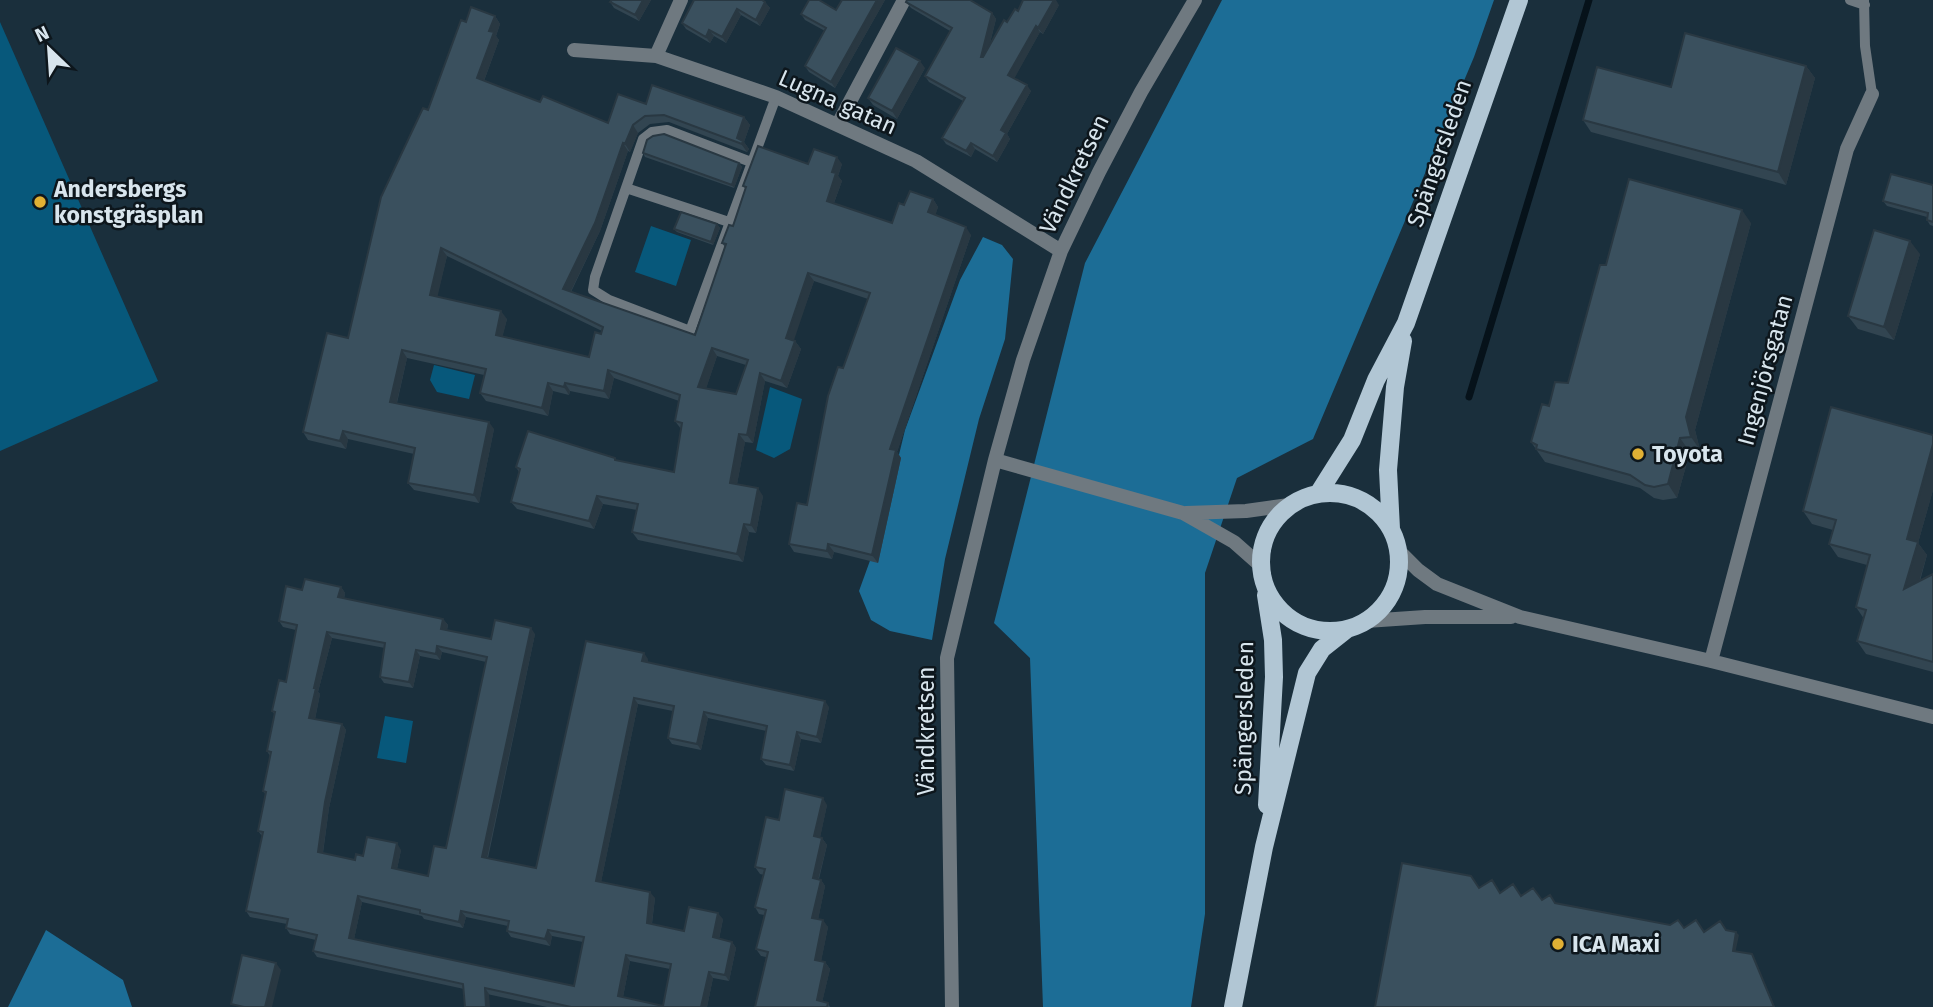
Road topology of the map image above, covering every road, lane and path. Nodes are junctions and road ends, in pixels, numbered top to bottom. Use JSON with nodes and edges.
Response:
{"nodes":[{"id":1,"x":681,"y":0,"type":"edge"},
{"id":2,"x":904,"y":0,"type":"edge"},
{"id":3,"x":1195,"y":0,"type":"edge"},
{"id":4,"x":1519,"y":0,"type":"edge"},
{"id":5,"x":1850,"y":0,"type":"edge"},
{"id":6,"x":1864,"y":3,"type":"edge"},
{"id":7,"x":575,"y":50,"type":"dead end"},
{"id":8,"x":656,"y":57,"type":"junction"},
{"id":9,"x":1872,"y":94,"type":"joint"},
{"id":10,"x":776,"y":97,"type":"junction"},
{"id":11,"x":838,"y":124,"type":"junction"},
{"id":12,"x":751,"y":162,"type":"junction"},
{"id":13,"x":626,"y":188,"type":"junction"},
{"id":14,"x":729,"y":222,"type":"junction"},
{"id":15,"x":1061,"y":251,"type":"junction"},
{"id":16,"x":1406,"y":323,"type":"junction"},
{"id":17,"x":995,"y":460,"type":"junction"},
{"id":18,"x":1318,"y":494,"type":"junction"},
{"id":19,"x":1289,"y":505,"type":"junction"},
{"id":20,"x":1183,"y":513,"type":"junction"},
{"id":21,"x":1391,"y":529,"type":"junction"},
{"id":22,"x":1398,"y":550,"type":"junction"},
{"id":23,"x":1260,"y":565,"type":"junction"},
{"id":24,"x":1266,"y":590,"type":"junction"},
{"id":25,"x":1520,"y":617,"type":"junction"},
{"id":26,"x":1366,"y":621,"type":"junction"},
{"id":27,"x":1346,"y":630,"type":"junction"},
{"id":28,"x":1711,"y":661,"type":"junction"},
{"id":29,"x":1933,"y":717,"type":"edge"},
{"id":30,"x":1264,"y":847,"type":"junction"},
{"id":31,"x":952,"y":1007,"type":"edge"},
{"id":32,"x":1233,"y":1007,"type":"edge"}],
"edges":[{"from":1,"to":8,"type":"street"},
{"from":2,"to":11,"type":"street"},
{"from":3,"to":15,"type":"street","name":"Vändkretsen"},
{"from":4,"to":16,"type":"main road","name":"Spängersleden"},
{"from":5,"to":6,"type":"lane"},
{"from":6,"to":9,"type":"lane"},
{"from":7,"to":8,"type":"street","name":"Lugna gatan"},
{"from":8,"to":10,"type":"street","name":"Lugna gatan"},
{"from":9,"to":28,"type":"street","name":"Ingenjörsgatan"},
{"from":10,"to":11,"type":"street","name":"Lugna gatan"},
{"from":10,"to":12,"type":"lane"},
{"from":11,"to":15,"type":"street","name":"Lugna gatan"},
{"from":12,"to":13,"type":"lane"},
{"from":12,"to":14,"type":"lane"},
{"from":13,"to":14,"type":"lane"},
{"from":13,"to":14,"type":"lane"},
{"from":15,"to":17,"type":"street","name":"Vändkretsen"},
{"from":16,"to":18,"type":"main road","name":"Spängersleden"},
{"from":16,"to":21,"type":"main road","name":"Spängersleden"},
{"from":17,"to":20,"type":"street"},
{"from":17,"to":31,"type":"street","name":"Vändkretsen"},
{"from":18,"to":19,"type":"main road","name":"Spängersleden"},
{"from":18,"to":21,"type":"main road","name":"Spängersleden"},
{"from":19,"to":20,"type":"street"},
{"from":19,"to":23,"type":"main road","name":"Spängersleden"},
{"from":20,"to":23,"type":"street"},
{"from":21,"to":22,"type":"main road","name":"Spängersleden"},
{"from":22,"to":25,"type":"street"},
{"from":22,"to":26,"type":"main road","name":"Spängersleden"},
{"from":23,"to":24,"type":"main road","name":"Spängersleden"},
{"from":24,"to":27,"type":"main road","name":"Spängersleden"},
{"from":24,"to":30,"type":"main road","name":"Spängersleden"},
{"from":25,"to":26,"type":"street"},
{"from":25,"to":28,"type":"street"},
{"from":26,"to":27,"type":"main road","name":"Spängersleden"},
{"from":27,"to":30,"type":"main road","name":"Spängersleden"},
{"from":28,"to":29,"type":"street"},
{"from":30,"to":32,"type":"main road","name":"Spängersleden"}]}
